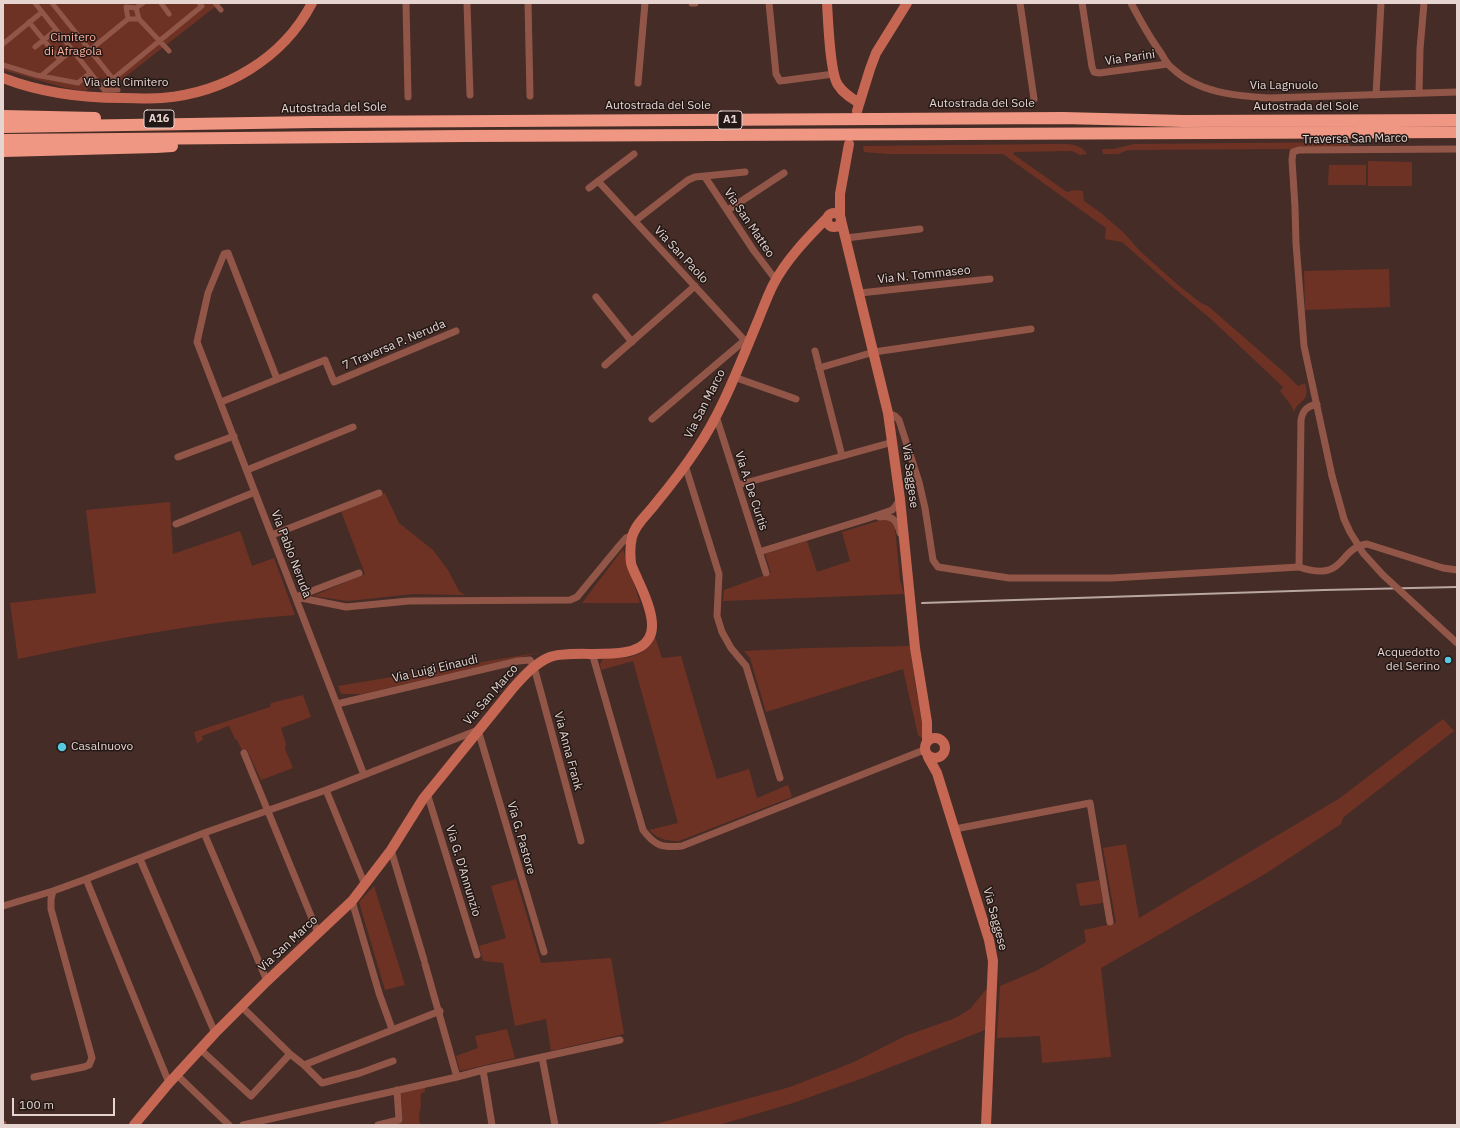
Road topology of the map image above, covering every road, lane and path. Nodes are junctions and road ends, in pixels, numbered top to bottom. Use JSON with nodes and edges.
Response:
{"nodes":[{"id":1,"x":35,"y":3,"type":"edge"},
{"id":2,"x":52,"y":3,"type":"edge"},
{"id":3,"x":142,"y":3,"type":"edge"},
{"id":4,"x":161,"y":3,"type":"edge"},
{"id":5,"x":199,"y":3,"type":"edge"},
{"id":6,"x":215,"y":3,"type":"edge"},
{"id":7,"x":312,"y":3,"type":"edge"},
{"id":8,"x":406,"y":3,"type":"edge"},
{"id":9,"x":467,"y":3,"type":"edge"},
{"id":10,"x":528,"y":3,"type":"edge"},
{"id":11,"x":645,"y":3,"type":"edge"},
{"id":12,"x":692,"y":3,"type":"edge"},
{"id":13,"x":695,"y":3,"type":"edge"},
{"id":14,"x":770,"y":3,"type":"edge"},
{"id":15,"x":827,"y":3,"type":"edge"},
{"id":16,"x":907,"y":3,"type":"edge"},
{"id":17,"x":1020,"y":3,"type":"edge"},
{"id":18,"x":1082,"y":3,"type":"edge"},
{"id":19,"x":1130,"y":3,"type":"edge"},
{"id":20,"x":1381,"y":3,"type":"edge"},
{"id":21,"x":1424,"y":3,"type":"edge"},
{"id":22,"x":125,"y":5,"type":"edge"},
{"id":23,"x":136,"y":8,"type":"junction"},
{"id":24,"x":221,"y":10,"type":"dead end"},
{"id":25,"x":42,"y":12,"type":"junction"},
{"id":26,"x":169,"y":14,"type":"dead end"},
{"id":27,"x":128,"y":18,"type":"junction"},
{"id":28,"x":139,"y":19,"type":"junction"},
{"id":29,"x":29,"y":22,"type":"junction"},
{"id":30,"x":56,"y":30,"type":"junction"},
{"id":31,"x":44,"y":40,"type":"junction"},
{"id":32,"x":159,"y":41,"type":"junction"},
{"id":33,"x":3,"y":44,"type":"edge"},
{"id":34,"x":35,"y":47,"type":"dead end"},
{"id":35,"x":72,"y":50,"type":"junction"},
{"id":36,"x":90,"y":50,"type":"junction"},
{"id":37,"x":169,"y":51,"type":"dead end"},
{"id":38,"x":60,"y":60,"type":"junction"},
{"id":39,"x":1168,"y":64,"type":"junction"},
{"id":40,"x":3,"y":65,"type":"edge"},
{"id":41,"x":90,"y":73,"type":"junction"},
{"id":42,"x":834,"y":74,"type":"junction"},
{"id":43,"x":40,"y":76,"type":"junction"},
{"id":44,"x":3,"y":78,"type":"edge"},
{"id":45,"x":638,"y":83,"type":"dead end"},
{"id":46,"x":118,"y":90,"type":"dead end"},
{"id":47,"x":1457,"y":92,"type":"edge"},
{"id":48,"x":1418,"y":93,"type":"junction"},
{"id":49,"x":470,"y":95,"type":"dead end"},
{"id":50,"x":1376,"y":95,"type":"junction"},
{"id":51,"x":530,"y":96,"type":"dead end"},
{"id":52,"x":408,"y":97,"type":"dead end"},
{"id":53,"x":1034,"y":99,"type":"dead end"},
{"id":54,"x":3,"y":116,"type":"edge"},
{"id":55,"x":1457,"y":120,"type":"edge"},
{"id":56,"x":314,"y":122,"type":"junction"},
{"id":57,"x":3,"y":127,"type":"edge"},
{"id":58,"x":1457,"y":132,"type":"edge"},
{"id":59,"x":248,"y":138,"type":"junction"},
{"id":60,"x":3,"y":140,"type":"edge"},
{"id":61,"x":849,"y":144,"type":"dead end"},
{"id":62,"x":1457,"y":149,"type":"edge"},
{"id":63,"x":3,"y":151,"type":"edge"},
{"id":64,"x":634,"y":154,"type":"dead end"},
{"id":65,"x":745,"y":172,"type":"dead end"},
{"id":66,"x":784,"y":173,"type":"dead end"},
{"id":67,"x":705,"y":177,"type":"junction"},
{"id":68,"x":598,"y":181,"type":"junction"},
{"id":69,"x":590,"y":188,"type":"dead end"},
{"id":70,"x":728,"y":210,"type":"junction"},
{"id":71,"x":834,"y":220,"type":"junction"},
{"id":72,"x":635,"y":221,"type":"junction"},
{"id":73,"x":920,"y":229,"type":"dead end"},
{"id":74,"x":846,"y":237,"type":"junction"},
{"id":75,"x":990,"y":279,"type":"dead end"},
{"id":76,"x":776,"y":280,"type":"junction"},
{"id":77,"x":695,"y":286,"type":"junction"},
{"id":78,"x":860,"y":293,"type":"junction"},
{"id":79,"x":596,"y":297,"type":"dead end"},
{"id":80,"x":1031,"y":329,"type":"dead end"},
{"id":81,"x":456,"y":331,"type":"dead end"},
{"id":82,"x":632,"y":342,"type":"junction"},
{"id":83,"x":747,"y":342,"type":"junction"},
{"id":84,"x":815,"y":351,"type":"dead end"},
{"id":85,"x":874,"y":352,"type":"junction"},
{"id":86,"x":605,"y":365,"type":"dead end"},
{"id":87,"x":820,"y":368,"type":"junction"},
{"id":88,"x":734,"y":377,"type":"junction"},
{"id":89,"x":277,"y":379,"type":"junction"},
{"id":90,"x":796,"y":399,"type":"dead end"},
{"id":91,"x":220,"y":402,"type":"junction"},
{"id":92,"x":1317,"y":404,"type":"junction"},
{"id":93,"x":888,"y":413,"type":"junction"},
{"id":94,"x":716,"y":416,"type":"junction"},
{"id":95,"x":652,"y":419,"type":"dead end"},
{"id":96,"x":353,"y":427,"type":"dead end"},
{"id":97,"x":234,"y":436,"type":"junction"},
{"id":98,"x":893,"y":442,"type":"junction"},
{"id":99,"x":842,"y":456,"type":"junction"},
{"id":100,"x":178,"y":457,"type":"dead end"},
{"id":101,"x":686,"y":464,"type":"junction"},
{"id":102,"x":247,"y":470,"type":"junction"},
{"id":103,"x":738,"y":485,"type":"junction"},
{"id":104,"x":255,"y":492,"type":"junction"},
{"id":105,"x":379,"y":493,"type":"dead end"},
{"id":106,"x":900,"y":499,"type":"junction"},
{"id":107,"x":868,"y":518,"type":"junction"},
{"id":108,"x":176,"y":524,"type":"dead end"},
{"id":109,"x":272,"y":535,"type":"junction"},
{"id":110,"x":633,"y":535,"type":"junction"},
{"id":111,"x":759,"y":552,"type":"junction"},
{"id":112,"x":1299,"y":567,"type":"junction"},
{"id":113,"x":1457,"y":570,"type":"edge"},
{"id":114,"x":359,"y":573,"type":"dead end"},
{"id":115,"x":766,"y":573,"type":"dead end"},
{"id":116,"x":909,"y":588,"type":"junction"},
{"id":117,"x":296,"y":597,"type":"junction"},
{"id":118,"x":1457,"y":642,"type":"edge"},
{"id":119,"x":592,"y":653,"type":"junction"},
{"id":120,"x":534,"y":667,"type":"junction"},
{"id":121,"x":337,"y":704,"type":"junction"},
{"id":122,"x":926,"y":722,"type":"junction"},
{"id":123,"x":478,"y":730,"type":"junction"},
{"id":124,"x":941,"y":740,"type":"junction"},
{"id":125,"x":926,"y":749,"type":"junction"},
{"id":126,"x":244,"y":753,"type":"dead end"},
{"id":127,"x":940,"y":758,"type":"junction"},
{"id":128,"x":937,"y":773,"type":"junction"},
{"id":129,"x":364,"y":775,"type":"junction"},
{"id":130,"x":780,"y":778,"type":"dead end"},
{"id":131,"x":326,"y":790,"type":"junction"},
{"id":132,"x":427,"y":793,"type":"junction"},
{"id":133,"x":268,"y":811,"type":"junction"},
{"id":134,"x":955,"y":829,"type":"junction"},
{"id":135,"x":204,"y":833,"type":"junction"},
{"id":136,"x":581,"y":841,"type":"dead end"},
{"id":137,"x":391,"y":850,"type":"junction"},
{"id":138,"x":140,"y":859,"type":"junction"},
{"id":139,"x":86,"y":879,"type":"junction"},
{"id":140,"x":365,"y":886,"type":"junction"},
{"id":141,"x":53,"y":891,"type":"junction"},
{"id":142,"x":352,"y":902,"type":"junction"},
{"id":143,"x":3,"y":906,"type":"edge"},
{"id":144,"x":1110,"y":922,"type":"dead end"},
{"id":145,"x":318,"y":933,"type":"junction"},
{"id":146,"x":544,"y":952,"type":"dead end"},
{"id":147,"x":477,"y":955,"type":"dead end"},
{"id":148,"x":267,"y":981,"type":"junction"},
{"id":149,"x":241,"y":1006,"type":"junction"},
{"id":150,"x":440,"y":1012,"type":"junction"},
{"id":151,"x":392,"y":1029,"type":"junction"},
{"id":152,"x":215,"y":1033,"type":"junction"},
{"id":153,"x":620,"y":1040,"type":"dead end"},
{"id":154,"x":200,"y":1049,"type":"junction"},
{"id":155,"x":290,"y":1054,"type":"junction"},
{"id":156,"x":542,"y":1056,"type":"junction"},
{"id":157,"x":393,"y":1061,"type":"dead end"},
{"id":158,"x":304,"y":1065,"type":"junction"},
{"id":159,"x":483,"y":1070,"type":"junction"},
{"id":160,"x":177,"y":1075,"type":"junction"},
{"id":161,"x":34,"y":1077,"type":"dead end"},
{"id":162,"x":457,"y":1077,"type":"junction"},
{"id":163,"x":169,"y":1083,"type":"junction"},
{"id":164,"x":397,"y":1090,"type":"junction"},
{"id":165,"x":131,"y":1125,"type":"edge"},
{"id":166,"x":229,"y":1125,"type":"edge"},
{"id":167,"x":243,"y":1125,"type":"edge"},
{"id":168,"x":378,"y":1125,"type":"edge"},
{"id":169,"x":492,"y":1125,"type":"edge"},
{"id":170,"x":555,"y":1125,"type":"edge"},
{"id":171,"x":986,"y":1125,"type":"edge"}],
"edges":[{"from":1,"to":25,"type":"street"},
{"from":2,"to":36,"type":"street"},
{"from":3,"to":23,"type":"street"},
{"from":4,"to":26,"type":"street"},
{"from":5,"to":32,"type":"street"},
{"from":6,"to":24,"type":"street"},
{"from":7,"to":44,"type":"main road","name":"Via del Cimitero"},
{"from":8,"to":52,"type":"street"},
{"from":9,"to":49,"type":"street"},
{"from":10,"to":51,"type":"street"},
{"from":11,"to":45,"type":"street"},
{"from":12,"to":13,"type":"street"},
{"from":14,"to":42,"type":"street"},
{"from":15,"to":42,"type":"main road"},
{"from":16,"to":42,"type":"main road"},
{"from":17,"to":53,"type":"street"},
{"from":18,"to":39,"type":"street","name":"Via Parini"},
{"from":19,"to":39,"type":"street","name":"Via Lagnuolo"},
{"from":20,"to":50,"type":"street"},
{"from":21,"to":48,"type":"street"},
{"from":22,"to":23,"type":"street"},
{"from":22,"to":27,"type":"street"},
{"from":23,"to":28,"type":"street"},
{"from":25,"to":29,"type":"street"},
{"from":25,"to":30,"type":"street"},
{"from":27,"to":28,"type":"street"},
{"from":27,"to":36,"type":"street"},
{"from":28,"to":32,"type":"street"},
{"from":29,"to":31,"type":"street"},
{"from":29,"to":33,"type":"street"},
{"from":30,"to":31,"type":"street"},
{"from":30,"to":35,"type":"street"},
{"from":31,"to":34,"type":"street"},
{"from":31,"to":38,"type":"street"},
{"from":32,"to":36,"type":"street"},
{"from":32,"to":37,"type":"street"},
{"from":35,"to":38,"type":"street"},
{"from":35,"to":41,"type":"street"},
{"from":38,"to":43,"type":"street"},
{"from":39,"to":50,"type":"street","name":"Via Lagnuolo"},
{"from":40,"to":43,"type":"street"},
{"from":41,"to":43,"type":"street"},
{"from":41,"to":46,"type":"street"},
{"from":47,"to":48,"type":"street","name":"Via Lagnuolo"},
{"from":48,"to":50,"type":"street","name":"Via Lagnuolo"},
{"from":54,"to":56,"type":"highway","number":"A16"},
{"from":55,"to":56,"type":"highway","name":"Autostrada del Sole","number":"A1"},
{"from":56,"to":57,"type":"highway","name":"Autostrada del Sole","number":"A1"},
{"from":58,"to":59,"type":"highway","name":"Autostrada del Sole","number":"A1"},
{"from":59,"to":60,"type":"highway","name":"Autostrada del Sole","number":"A1"},
{"from":59,"to":63,"type":"highway"},
{"from":61,"to":71,"type":"main road"},
{"from":62,"to":92,"type":"street","name":"Traversa San Marco"},
{"from":64,"to":68,"type":"street"},
{"from":65,"to":67,"type":"street"},
{"from":66,"to":70,"type":"street"},
{"from":67,"to":70,"type":"street","name":"Via San Matteo"},
{"from":67,"to":72,"type":"street"},
{"from":68,"to":69,"type":"street"},
{"from":68,"to":72,"type":"street","name":"Via San Paolo"},
{"from":70,"to":76,"type":"street","name":"Via San Matteo"},
{"from":71,"to":74,"type":"main road","name":"Via Saggese"},
{"from":71,"to":76,"type":"main road","name":"Via San Marco"},
{"from":72,"to":77,"type":"street","name":"Via San Paolo"},
{"from":73,"to":74,"type":"street"},
{"from":74,"to":78,"type":"main road","name":"Via Saggese"},
{"from":75,"to":78,"type":"street","name":"Via N. Tommaseo"},
{"from":76,"to":83,"type":"main road","name":"Via San Marco"},
{"from":77,"to":82,"type":"street"},
{"from":77,"to":83,"type":"street","name":"Via San Paolo"},
{"from":78,"to":85,"type":"main road","name":"Via Saggese"},
{"from":79,"to":82,"type":"street"},
{"from":80,"to":85,"type":"street"},
{"from":81,"to":89,"type":"street","name":"7 Traversa P. Neruda"},
{"from":82,"to":86,"type":"street"},
{"from":83,"to":88,"type":"main road","name":"Via San Marco"},
{"from":83,"to":95,"type":"street"},
{"from":84,"to":87,"type":"street"},
{"from":85,"to":87,"type":"street"},
{"from":85,"to":93,"type":"main road","name":"Via Saggese"},
{"from":87,"to":99,"type":"street"},
{"from":88,"to":90,"type":"street"},
{"from":88,"to":94,"type":"main road","name":"Via San Marco"},
{"from":89,"to":91,"type":"street","name":"7 Traversa P. Neruda"},
{"from":89,"to":91,"type":"street","name":"Via Pablo Neruda"},
{"from":91,"to":97,"type":"street","name":"Via Pablo Neruda"},
{"from":92,"to":112,"type":"street"},
{"from":92,"to":118,"type":"street","bridge":true},
{"from":93,"to":98,"type":"main road","name":"Via Saggese"},
{"from":93,"to":112,"type":"street"},
{"from":94,"to":101,"type":"main road","name":"Via San Marco"},
{"from":94,"to":103,"type":"street","name":"Via A. De Curtis"},
{"from":96,"to":102,"type":"street"},
{"from":97,"to":100,"type":"street"},
{"from":97,"to":102,"type":"street","name":"Via Pablo Neruda"},
{"from":98,"to":99,"type":"street"},
{"from":98,"to":106,"type":"main road","name":"Via Saggese"},
{"from":99,"to":103,"type":"street"},
{"from":101,"to":110,"type":"main road","name":"Via San Marco"},
{"from":101,"to":130,"type":"street"},
{"from":102,"to":104,"type":"street","name":"Via Pablo Neruda"},
{"from":103,"to":111,"type":"street","name":"Via A. De Curtis"},
{"from":104,"to":108,"type":"street"},
{"from":104,"to":109,"type":"street","name":"Via Pablo Neruda"},
{"from":105,"to":109,"type":"street"},
{"from":106,"to":107,"type":"street"},
{"from":106,"to":116,"type":"main road","name":"Via Saggese"},
{"from":107,"to":111,"type":"street"},
{"from":107,"to":116,"type":"street"},
{"from":109,"to":117,"type":"street","name":"Via Pablo Neruda"},
{"from":110,"to":117,"type":"street"},
{"from":110,"to":119,"type":"main road","name":"Via San Marco"},
{"from":111,"to":115,"type":"street","name":"Via A. De Curtis"},
{"from":112,"to":113,"type":"street"},
{"from":114,"to":117,"type":"street"},
{"from":116,"to":122,"type":"main road","name":"Via Saggese"},
{"from":117,"to":121,"type":"street","name":"Via Pablo Neruda"},
{"from":119,"to":120,"type":"main road","name":"Via San Marco"},
{"from":119,"to":125,"type":"street"},
{"from":120,"to":121,"type":"street","name":"Via Luigi Einaudi"},
{"from":120,"to":123,"type":"main road","name":"Via San Marco"},
{"from":120,"to":136,"type":"street","name":"Via Anna Frank"},
{"from":121,"to":129,"type":"street","name":"Via Pablo Neruda"},
{"from":122,"to":124,"type":"main road"},
{"from":122,"to":125,"type":"main road","name":"Via Saggese"},
{"from":123,"to":129,"type":"street"},
{"from":123,"to":132,"type":"main road","name":"Via San Marco"},
{"from":123,"to":146,"type":"street","name":"Via G. Pastore"},
{"from":124,"to":125,"type":"main road"},
{"from":124,"to":127,"type":"main road"},
{"from":125,"to":127,"type":"main road"},
{"from":125,"to":128,"type":"main road","name":"Via Saggese"},
{"from":126,"to":133,"type":"street"},
{"from":127,"to":128,"type":"main road"},
{"from":128,"to":134,"type":"main road","name":"Via Saggese"},
{"from":129,"to":131,"type":"street"},
{"from":131,"to":133,"type":"street"},
{"from":131,"to":140,"type":"street"},
{"from":132,"to":137,"type":"main road","name":"Via San Marco"},
{"from":132,"to":147,"type":"street","name":"Via G. D'Annunzio"},
{"from":133,"to":135,"type":"street"},
{"from":133,"to":145,"type":"street"},
{"from":134,"to":144,"type":"street"},
{"from":134,"to":171,"type":"main road","name":"Via Saggese"},
{"from":135,"to":138,"type":"street"},
{"from":135,"to":148,"type":"street"},
{"from":137,"to":140,"type":"main road","name":"Via San Marco"},
{"from":137,"to":150,"type":"street"},
{"from":138,"to":139,"type":"street"},
{"from":138,"to":152,"type":"street"},
{"from":139,"to":141,"type":"street"},
{"from":139,"to":163,"type":"street"},
{"from":140,"to":142,"type":"main road","name":"Via San Marco"},
{"from":141,"to":143,"type":"street"},
{"from":141,"to":161,"type":"street"},
{"from":142,"to":145,"type":"main road","name":"Via San Marco"},
{"from":142,"to":151,"type":"street"},
{"from":145,"to":148,"type":"main road","name":"Via San Marco"},
{"from":148,"to":149,"type":"main road","name":"Via San Marco"},
{"from":149,"to":152,"type":"main road","name":"Via San Marco"},
{"from":149,"to":155,"type":"street"},
{"from":150,"to":151,"type":"street"},
{"from":150,"to":162,"type":"street"},
{"from":151,"to":158,"type":"street"},
{"from":152,"to":154,"type":"main road","name":"Via San Marco"},
{"from":153,"to":156,"type":"street"},
{"from":154,"to":155,"type":"street"},
{"from":154,"to":160,"type":"main road","name":"Via San Marco"},
{"from":155,"to":158,"type":"street"},
{"from":156,"to":159,"type":"street"},
{"from":156,"to":170,"type":"street"},
{"from":157,"to":158,"type":"street"},
{"from":159,"to":162,"type":"street"},
{"from":159,"to":169,"type":"street"},
{"from":160,"to":163,"type":"main road","name":"Via San Marco"},
{"from":160,"to":166,"type":"street"},
{"from":162,"to":164,"type":"street"},
{"from":163,"to":165,"type":"main road","name":"Via San Marco"},
{"from":164,"to":167,"type":"street"},
{"from":164,"to":168,"type":"street"}]}
